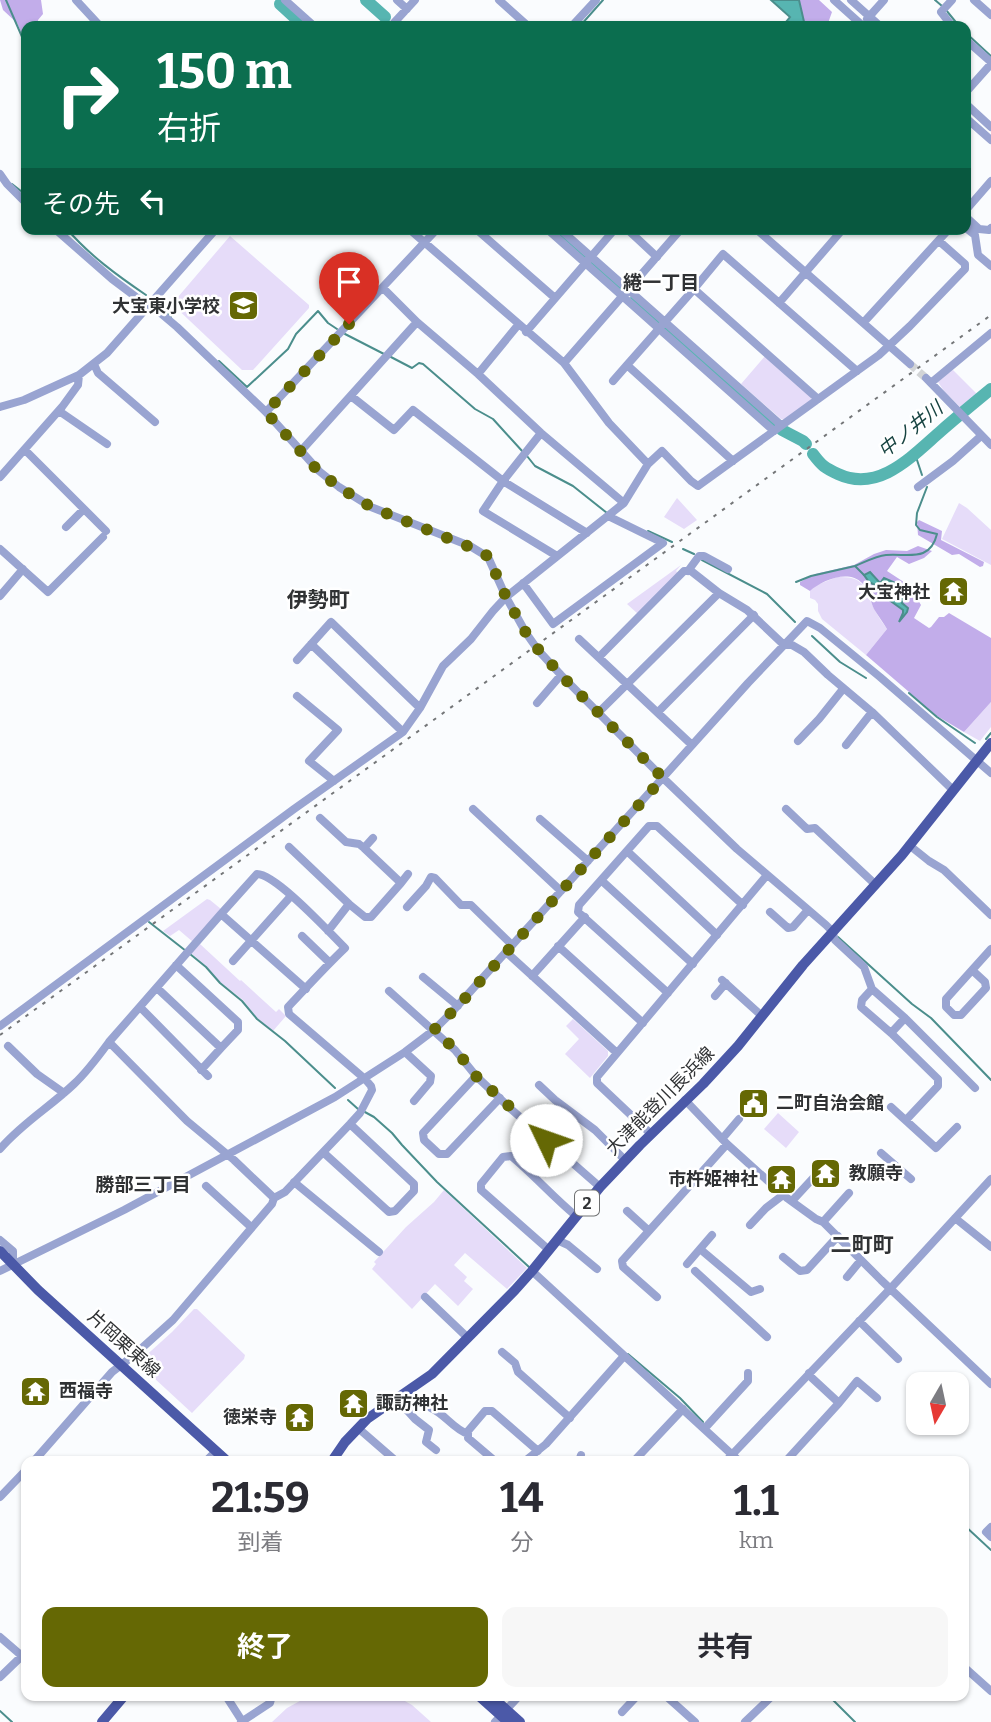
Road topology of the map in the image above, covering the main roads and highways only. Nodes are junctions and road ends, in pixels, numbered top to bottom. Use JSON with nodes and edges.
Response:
{"nodes":[{"id":1,"x":991,"y":743,"type":"edge"},
{"id":2,"x":0,"y":1251,"type":"edge"},
{"id":3,"x":222,"y":1456,"type":"edge"},
{"id":4,"x":335,"y":1456,"type":"edge"},
{"id":5,"x":120,"y":1701,"type":"edge"},
{"id":6,"x":484,"y":1701,"type":"edge"},
{"id":7,"x":494,"y":1701,"type":"edge"},
{"id":8,"x":502,"y":1717,"type":"edge"},
{"id":9,"x":102,"y":1722,"type":"edge"},
{"id":10,"x":520,"y":1722,"type":"edge"}],
"edges":[{"from":1,"to":4,"type":"main road","name":"大津能登川長浜線","number":"2"},
{"from":2,"to":3,"type":"main road","name":"片岡栗東線"},
{"from":5,"to":9,"type":"main road"},
{"from":6,"to":8,"type":"main road"},
{"from":7,"to":8,"type":"main road"},
{"from":8,"to":10,"type":"main road"}]}
